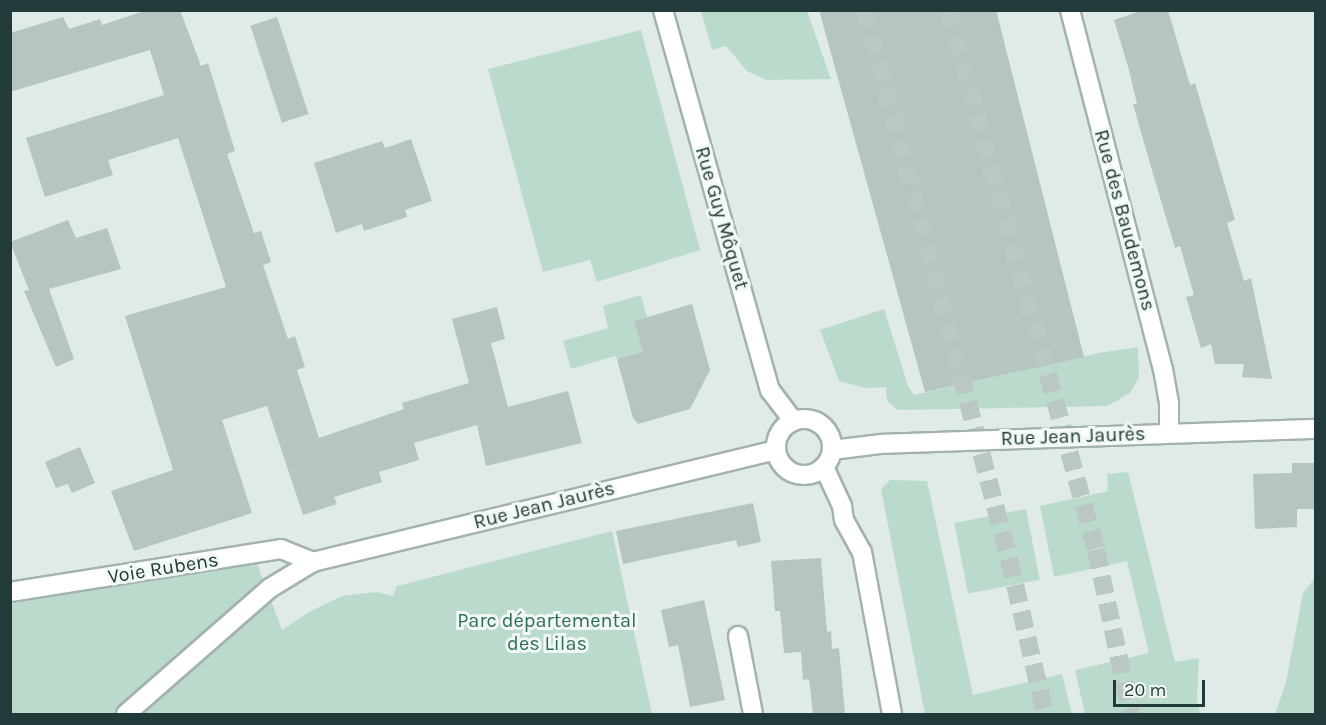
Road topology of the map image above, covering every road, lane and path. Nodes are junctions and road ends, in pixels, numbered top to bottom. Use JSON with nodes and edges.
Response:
{"nodes":[{"id":1,"x":663,"y":10,"type":"edge"},
{"id":2,"x":1070,"y":10,"type":"edge"},
{"id":3,"x":793,"y":421,"type":"junction"},
{"id":4,"x":1316,"y":429,"type":"edge"},
{"id":5,"x":1168,"y":432,"type":"junction"},
{"id":6,"x":776,"y":450,"type":"junction"},
{"id":7,"x":832,"y":450,"type":"junction"},
{"id":8,"x":824,"y":467,"type":"junction"},
{"id":9,"x":313,"y":562,"type":"junction"},
{"id":10,"x":10,"y":592,"type":"edge"},
{"id":11,"x":738,"y":636,"type":"dead end"},
{"id":12,"x":126,"y":714,"type":"edge"},
{"id":13,"x":753,"y":714,"type":"edge"},
{"id":14,"x":892,"y":714,"type":"edge"}],
"edges":[{"from":1,"to":3,"type":"street","name":"Rue Guy Môquet"},
{"from":2,"to":5,"type":"street","name":"Rue des Baudemons"},
{"from":3,"to":6,"type":"street"},
{"from":3,"to":7,"type":"street"},
{"from":4,"to":5,"type":"street","name":"Rue Jean Jaurès"},
{"from":5,"to":7,"type":"street","name":"Rue Jean Jaurès"},
{"from":6,"to":8,"type":"street"},
{"from":6,"to":9,"type":"street","name":"Rue Jean Jaurès"},
{"from":7,"to":8,"type":"street"},
{"from":8,"to":14,"type":"street"},
{"from":9,"to":10,"type":"street","name":"Voie Rubens"},
{"from":9,"to":12,"type":"street","name":"Rue Jean Jaurès"},
{"from":11,"to":13,"type":"street"}]}
